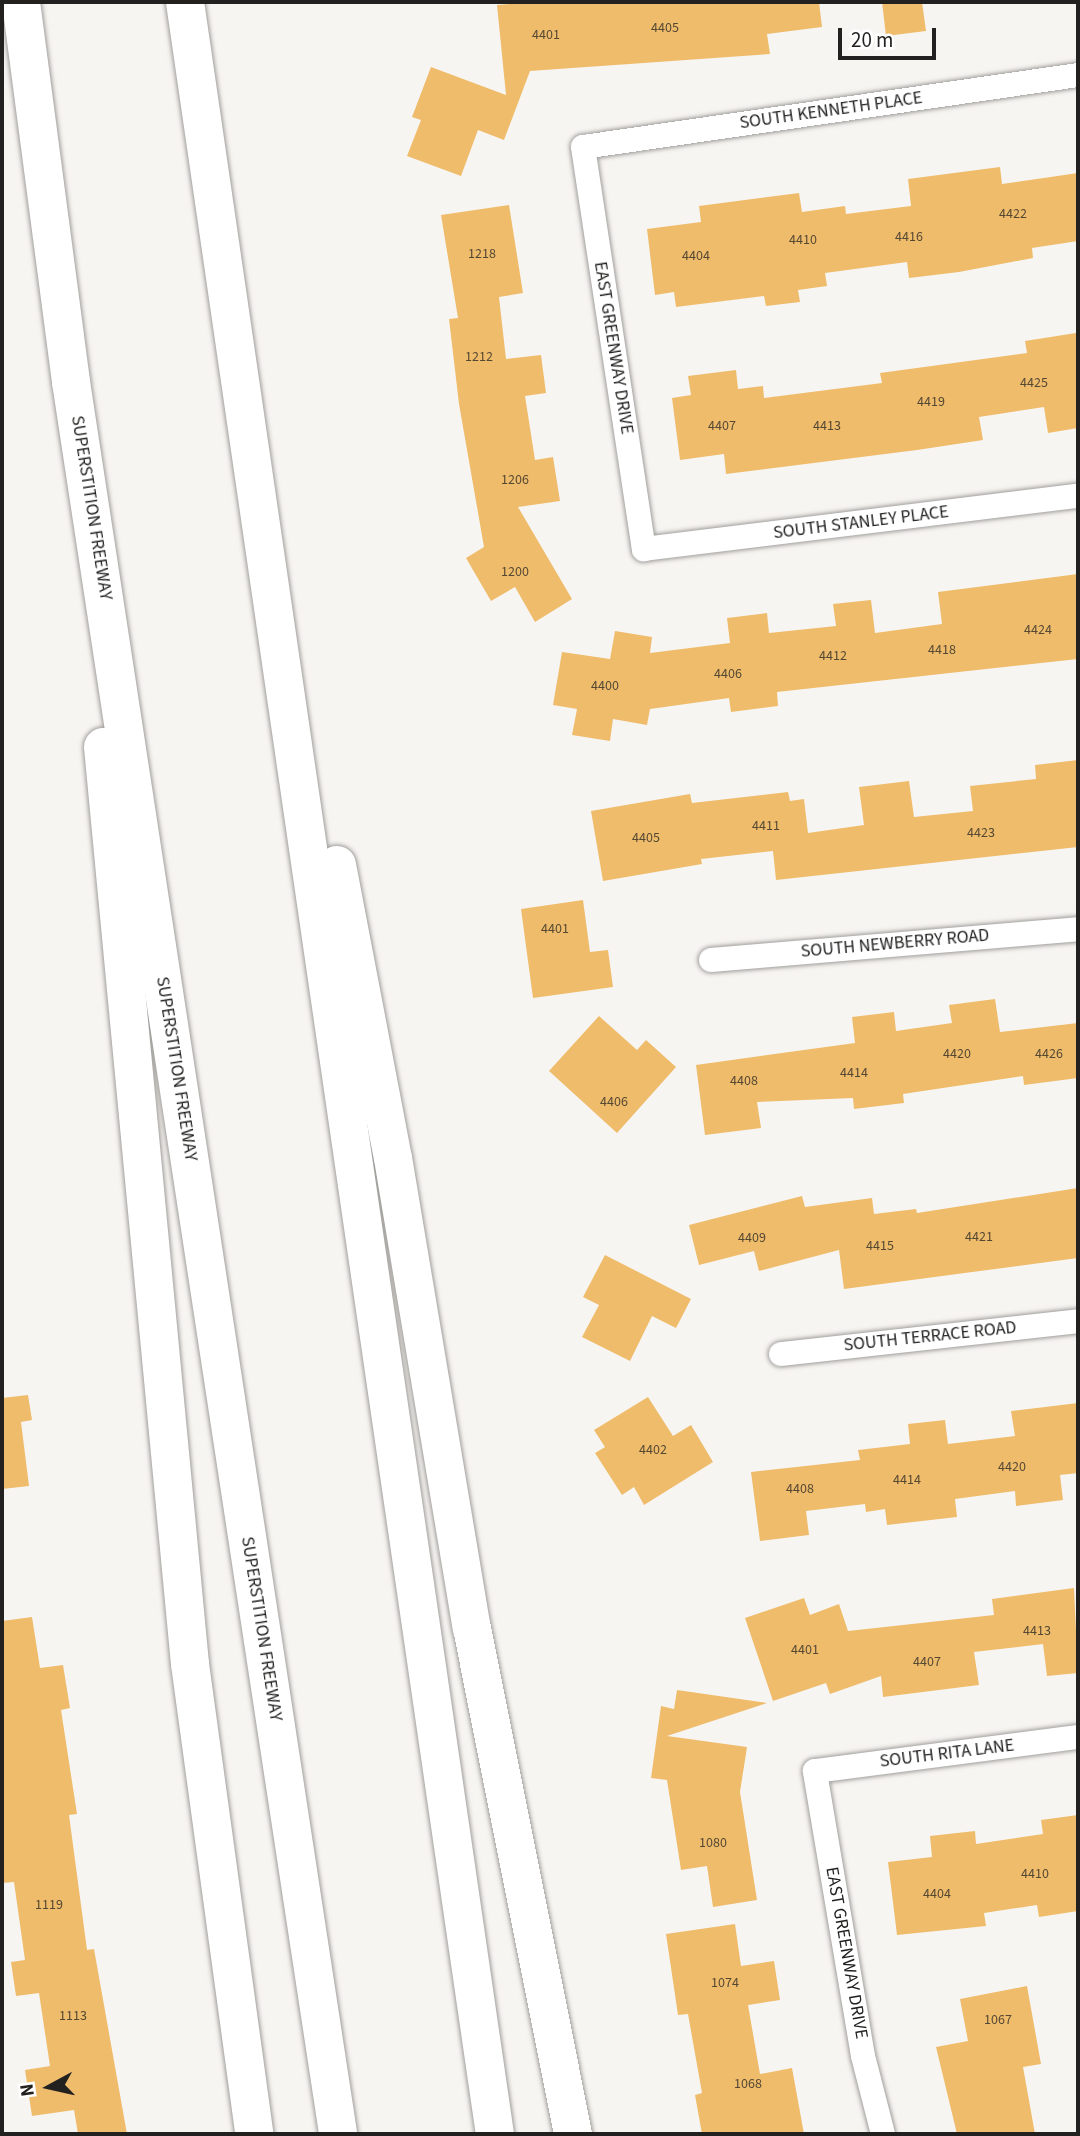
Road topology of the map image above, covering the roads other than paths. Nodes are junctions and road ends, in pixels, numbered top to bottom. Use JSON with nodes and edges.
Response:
{"nodes":[{"id":1,"x":21,"y":2,"type":"edge"},
{"id":2,"x":185,"y":2,"type":"edge"},
{"id":3,"x":1078,"y":75,"type":"edge"},
{"id":4,"x":583,"y":147,"type":"joint"},
{"id":5,"x":239,"y":355,"type":"junction"},
{"id":6,"x":71,"y":382,"type":"junction"},
{"id":7,"x":1078,"y":496,"type":"edge"},
{"id":8,"x":644,"y":549,"type":"joint"},
{"id":9,"x":1078,"y":929,"type":"edge"},
{"id":10,"x":711,"y":960,"type":"dead end"},
{"id":11,"x":1078,"y":1321,"type":"edge"},
{"id":12,"x":781,"y":1354,"type":"dead end"},
{"id":13,"x":1078,"y":1737,"type":"edge"},
{"id":14,"x":816,"y":1771,"type":"joint"},
{"id":15,"x":254,"y":2134,"type":"edge"},
{"id":16,"x":338,"y":2134,"type":"edge"},
{"id":17,"x":495,"y":2134,"type":"edge"},
{"id":18,"x":573,"y":2134,"type":"edge"},
{"id":19,"x":883,"y":2134,"type":"edge"}],
"edges":[{"from":1,"to":6,"type":"highway","name":"SUPERSTITION FREEWAY"},
{"from":2,"to":5,"type":"highway"},
{"from":3,"to":4,"type":"street","name":"SOUTH KENNETH PLACE"},
{"from":4,"to":8,"type":"street","name":"EAST GREENWAY DRIVE"},
{"from":5,"to":17,"type":"highway"},
{"from":5,"to":18,"type":"highway"},
{"from":6,"to":15,"type":"highway"},
{"from":6,"to":16,"type":"highway","name":"SUPERSTITION FREEWAY"},
{"from":7,"to":8,"type":"street","name":"SOUTH STANLEY PLACE"},
{"from":9,"to":10,"type":"street","name":"SOUTH NEWBERRY ROAD"},
{"from":11,"to":12,"type":"street","name":"SOUTH TERRACE ROAD"},
{"from":13,"to":14,"type":"street","name":"SOUTH RITA LANE"},
{"from":14,"to":19,"type":"street","name":"EAST GREENWAY DRIVE"}]}
